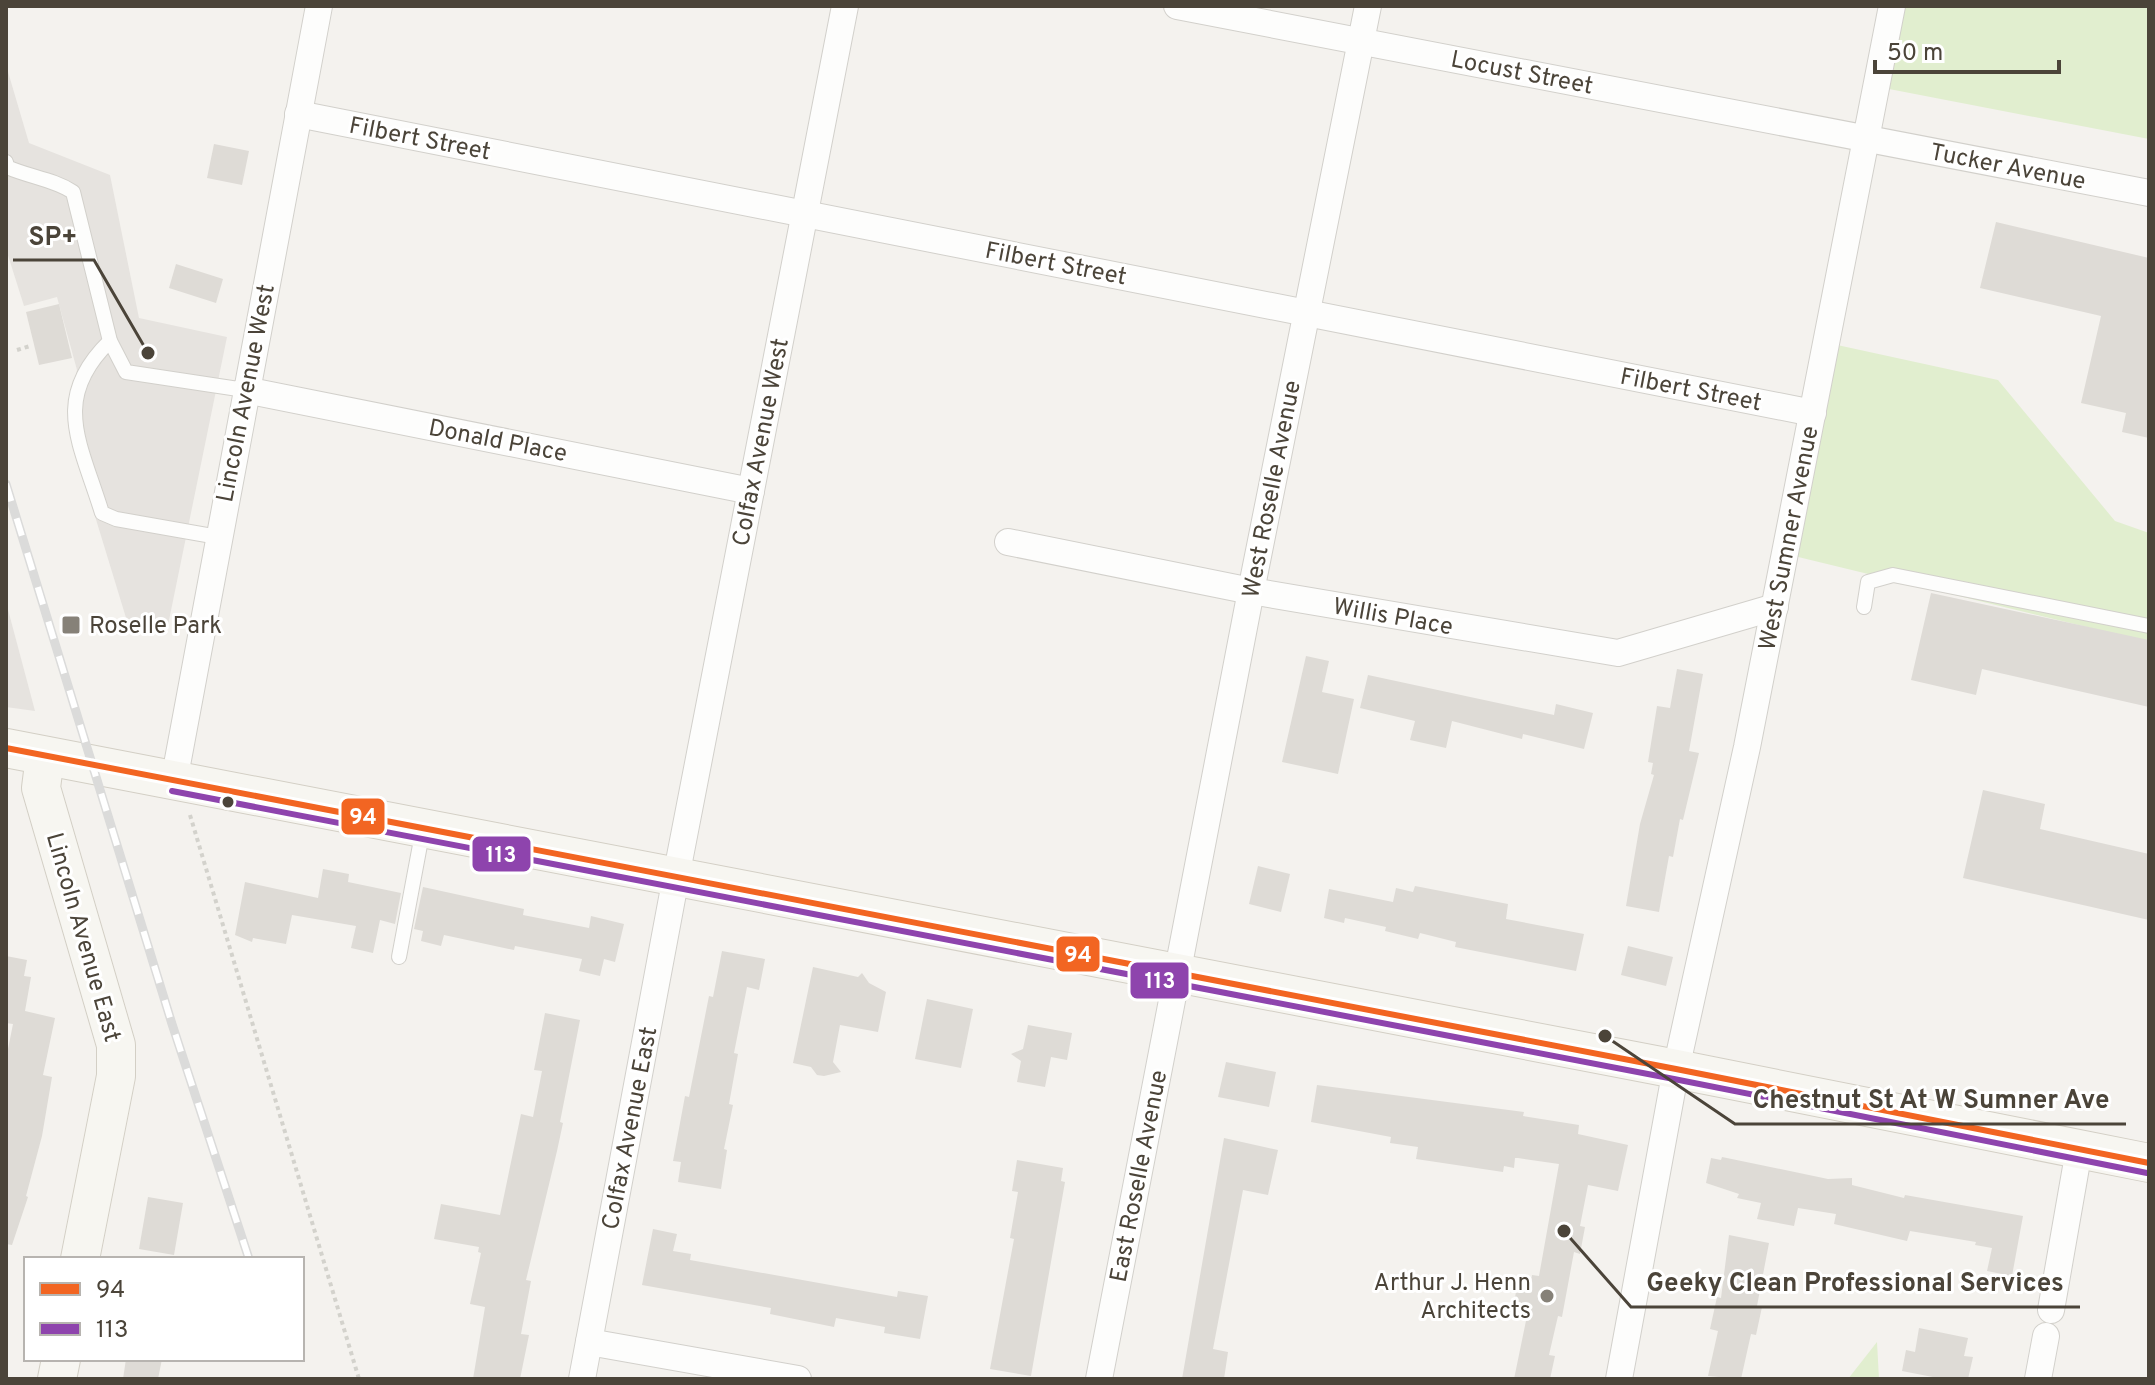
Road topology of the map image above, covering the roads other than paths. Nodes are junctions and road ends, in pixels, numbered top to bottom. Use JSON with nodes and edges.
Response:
{"nodes":[{"id":1,"x":319,"y":6,"type":"edge"},
{"id":2,"x":845,"y":6,"type":"edge"},
{"id":3,"x":1177,"y":6,"type":"edge"},
{"id":4,"x":1368,"y":6,"type":"edge"},
{"id":5,"x":1892,"y":6,"type":"edge"},
{"id":6,"x":1362,"y":42,"type":"junction"},
{"id":7,"x":298,"y":114,"type":"junction"},
{"id":8,"x":1866,"y":138,"type":"junction"},
{"id":9,"x":6,"y":162,"type":"edge"},
{"id":10,"x":2149,"y":193,"type":"edge"},
{"id":11,"x":805,"y":214,"type":"junction"},
{"id":12,"x":1307,"y":313,"type":"junction"},
{"id":13,"x":110,"y":341,"type":"junction"},
{"id":14,"x":245,"y":390,"type":"junction"},
{"id":15,"x":1813,"y":413,"type":"junction"},
{"id":16,"x":751,"y":491,"type":"junction"},
{"id":17,"x":218,"y":537,"type":"junction"},
{"id":18,"x":1008,"y":542,"type":"dead end"},
{"id":19,"x":1251,"y":591,"type":"junction"},
{"id":20,"x":1775,"y":607,"type":"junction"},
{"id":21,"x":1864,"y":607,"type":"dead end"},
{"id":22,"x":2149,"y":626,"type":"edge"},
{"id":23,"x":6,"y":748,"type":"edge"},
{"id":24,"x":45,"y":756,"type":"junction"},
{"id":25,"x":174,"y":781,"type":"junction"},
{"id":26,"x":423,"y":829,"type":"junction"},
{"id":27,"x":676,"y":877,"type":"junction"},
{"id":28,"x":399,"y":957,"type":"dead end"},
{"id":29,"x":1177,"y":973,"type":"junction"},
{"id":30,"x":1676,"y":1069,"type":"junction"},
{"id":31,"x":2079,"y":1150,"type":"junction"},
{"id":32,"x":2149,"y":1163,"type":"edge"},
{"id":33,"x":80,"y":1257,"type":"edge"},
{"id":34,"x":2051,"y":1310,"type":"dead end"},
{"id":35,"x":2046,"y":1336,"type":"dead end"},
{"id":36,"x":589,"y":1342,"type":"junction"},
{"id":37,"x":582,"y":1379,"type":"edge"},
{"id":38,"x":798,"y":1379,"type":"edge"},
{"id":39,"x":1099,"y":1379,"type":"edge"},
{"id":40,"x":1619,"y":1379,"type":"edge"},
{"id":41,"x":2038,"y":1379,"type":"edge"}],
"edges":[{"from":1,"to":7,"type":"street","name":"Lincoln Avenue West"},
{"from":2,"to":11,"type":"street","name":"Colfax Avenue West"},
{"from":3,"to":6,"type":"street","name":"Locust Street"},
{"from":4,"to":6,"type":"street","name":"West Roselle Avenue"},
{"from":5,"to":8,"type":"street","name":"West Sumner Avenue"},
{"from":6,"to":8,"type":"street","name":"Locust Street"},
{"from":6,"to":12,"type":"street","name":"West Roselle Avenue"},
{"from":7,"to":11,"type":"street","name":"Filbert Street"},
{"from":7,"to":14,"type":"street","name":"Lincoln Avenue West"},
{"from":8,"to":10,"type":"street","name":"Tucker Avenue"},
{"from":8,"to":15,"type":"street","name":"West Sumner Avenue"},
{"from":9,"to":13,"type":"lane"},
{"from":11,"to":12,"type":"street","name":"Filbert Street"},
{"from":11,"to":16,"type":"street","name":"Colfax Avenue West"},
{"from":12,"to":15,"type":"street","name":"Filbert Street"},
{"from":12,"to":19,"type":"street","name":"West Roselle Avenue"},
{"from":13,"to":14,"type":"lane"},
{"from":13,"to":17,"type":"lane"},
{"from":14,"to":16,"type":"street","name":"Donald Place"},
{"from":14,"to":17,"type":"street","name":"Lincoln Avenue West"},
{"from":15,"to":20,"type":"street","name":"West Sumner Avenue"},
{"from":16,"to":27,"type":"street","name":"Colfax Avenue West"},
{"from":17,"to":25,"type":"street","name":"Lincoln Avenue West"},
{"from":18,"to":19,"type":"street","name":"Willis Place"},
{"from":19,"to":20,"type":"street","name":"Willis Place"},
{"from":19,"to":29,"type":"street","name":"West Roselle Avenue"},
{"from":20,"to":30,"type":"street","name":"West Sumner Avenue"},
{"from":21,"to":22,"type":"lane"},
{"from":23,"to":24,"type":"street"},
{"from":24,"to":25,"type":"street"},
{"from":24,"to":33,"type":"street","name":"Lincoln Avenue East"},
{"from":25,"to":26,"type":"street"},
{"from":26,"to":27,"type":"street"},
{"from":26,"to":28,"type":"lane"},
{"from":27,"to":29,"type":"street"},
{"from":27,"to":36,"type":"street","name":"Colfax Avenue East"},
{"from":29,"to":30,"type":"street"},
{"from":29,"to":39,"type":"street","name":"East Roselle Avenue"},
{"from":30,"to":31,"type":"street"},
{"from":30,"to":40,"type":"street","name":"West Sumner Avenue"},
{"from":31,"to":32,"type":"street"},
{"from":31,"to":34,"type":"street"},
{"from":35,"to":41,"type":"street"},
{"from":36,"to":37,"type":"street","name":"Colfax Avenue East"},
{"from":36,"to":38,"type":"street"}]}
